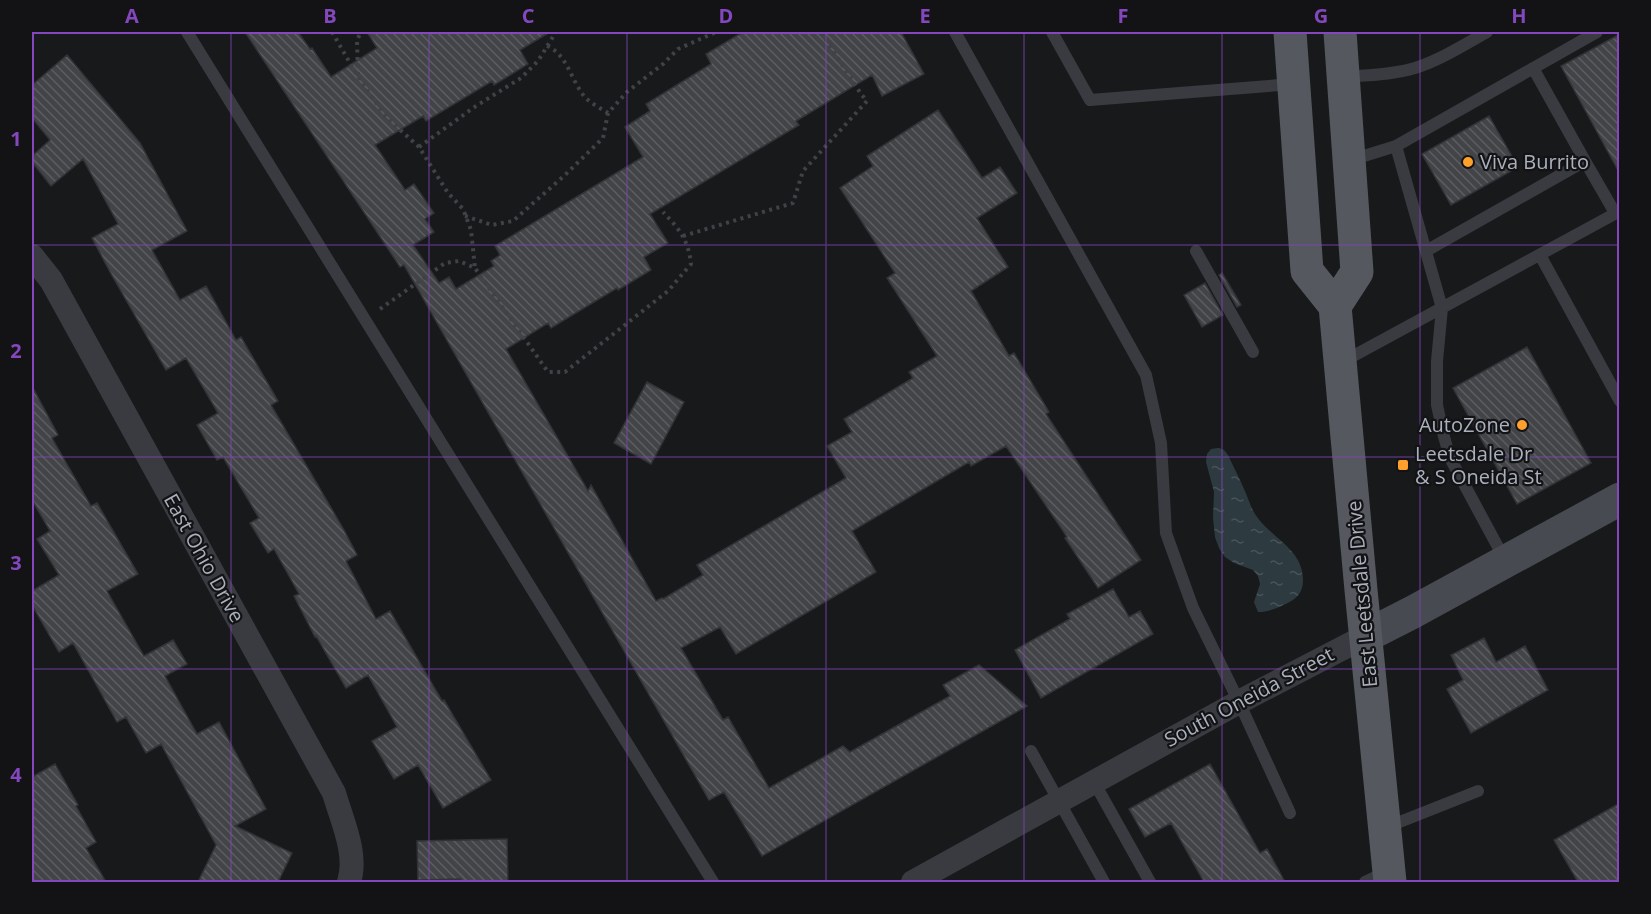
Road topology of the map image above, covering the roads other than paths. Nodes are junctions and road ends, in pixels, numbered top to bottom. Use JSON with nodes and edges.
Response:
{"nodes":[{"id":1,"x":187,"y":32,"type":"edge"},
{"id":2,"x":956,"y":32,"type":"edge"},
{"id":3,"x":1052,"y":32,"type":"edge"},
{"id":4,"x":1290,"y":32,"type":"edge"},
{"id":5,"x":1340,"y":32,"type":"edge"},
{"id":6,"x":1487,"y":32,"type":"edge"},
{"id":7,"x":1597,"y":32,"type":"edge"},
{"id":8,"x":1533,"y":68,"type":"junction"},
{"id":9,"x":1343,"y":78,"type":"junction"},
{"id":10,"x":1294,"y":84,"type":"junction"},
{"id":11,"x":1396,"y":146,"type":"junction"},
{"id":12,"x":1349,"y":160,"type":"junction"},
{"id":13,"x":1585,"y":161,"type":"junction"},
{"id":14,"x":1617,"y":212,"type":"edge"},
{"id":15,"x":1196,"y":251,"type":"dead end"},
{"id":16,"x":1426,"y":251,"type":"junction"},
{"id":17,"x":1540,"y":255,"type":"junction"},
{"id":18,"x":32,"y":256,"type":"edge"},
{"id":19,"x":1335,"y":306,"type":"junction"},
{"id":20,"x":1442,"y":308,"type":"junction"},
{"id":21,"x":1253,"y":352,"type":"dead end"},
{"id":22,"x":1340,"y":363,"type":"junction"},
{"id":23,"x":1620,"y":401,"type":"edge"},
{"id":24,"x":1620,"y":499,"type":"edge"},
{"id":25,"x":1506,"y":561,"type":"junction"},
{"id":26,"x":1366,"y":636,"type":"junction"},
{"id":27,"x":1239,"y":702,"type":"junction"},
{"id":28,"x":1031,"y":751,"type":"dead end"},
{"id":29,"x":1094,"y":782,"type":"junction"},
{"id":30,"x":1478,"y":791,"type":"dead end"},
{"id":31,"x":1059,"y":801,"type":"junction"},
{"id":32,"x":1290,"y":813,"type":"dead end"},
{"id":33,"x":1385,"y":828,"type":"junction"},
{"id":34,"x":351,"y":876,"type":"edge"},
{"id":35,"x":1381,"y":878,"type":"edge"},
{"id":36,"x":713,"y":882,"type":"edge"},
{"id":37,"x":912,"y":882,"type":"edge"},
{"id":38,"x":1104,"y":882,"type":"edge"},
{"id":39,"x":1150,"y":882,"type":"edge"}],
"edges":[{"from":1,"to":36,"type":"lane"},
{"from":2,"to":27,"type":"lane"},
{"from":3,"to":10,"type":"lane"},
{"from":4,"to":10,"type":"main road"},
{"from":5,"to":9,"type":"main road"},
{"from":6,"to":9,"type":"lane"},
{"from":7,"to":8,"type":"lane"},
{"from":8,"to":11,"type":"lane"},
{"from":8,"to":13,"type":"lane"},
{"from":9,"to":12,"type":"main road"},
{"from":10,"to":19,"type":"main road"},
{"from":11,"to":12,"type":"lane"},
{"from":11,"to":16,"type":"lane"},
{"from":12,"to":19,"type":"main road"},
{"from":13,"to":14,"type":"lane"},
{"from":13,"to":16,"type":"lane"},
{"from":14,"to":17,"type":"lane"},
{"from":15,"to":21,"type":"lane"},
{"from":16,"to":20,"type":"lane"},
{"from":17,"to":20,"type":"lane"},
{"from":17,"to":23,"type":"lane"},
{"from":18,"to":34,"type":"street","name":"East Ohio Drive"},
{"from":19,"to":22,"type":"main road","name":"East Leetsdale Drive"},
{"from":20,"to":22,"type":"lane"},
{"from":20,"to":25,"type":"lane"},
{"from":22,"to":26,"type":"main road","name":"East Leetsdale Drive"},
{"from":24,"to":25,"type":"street","name":"South Oneida Street"},
{"from":25,"to":26,"type":"street","name":"South Oneida Street"},
{"from":26,"to":27,"type":"street","name":"South Oneida Street"},
{"from":26,"to":33,"type":"main road","name":"East Leetsdale Drive"},
{"from":27,"to":29,"type":"street","name":"South Oneida Street"},
{"from":27,"to":32,"type":"lane"},
{"from":28,"to":31,"type":"lane"},
{"from":29,"to":31,"type":"street","name":"South Oneida Street"},
{"from":29,"to":39,"type":"lane"},
{"from":30,"to":33,"type":"lane"},
{"from":31,"to":37,"type":"street","name":"South Oneida Street"},
{"from":31,"to":38,"type":"lane"},
{"from":33,"to":35,"type":"main road","name":"East Leetsdale Drive"}]}
